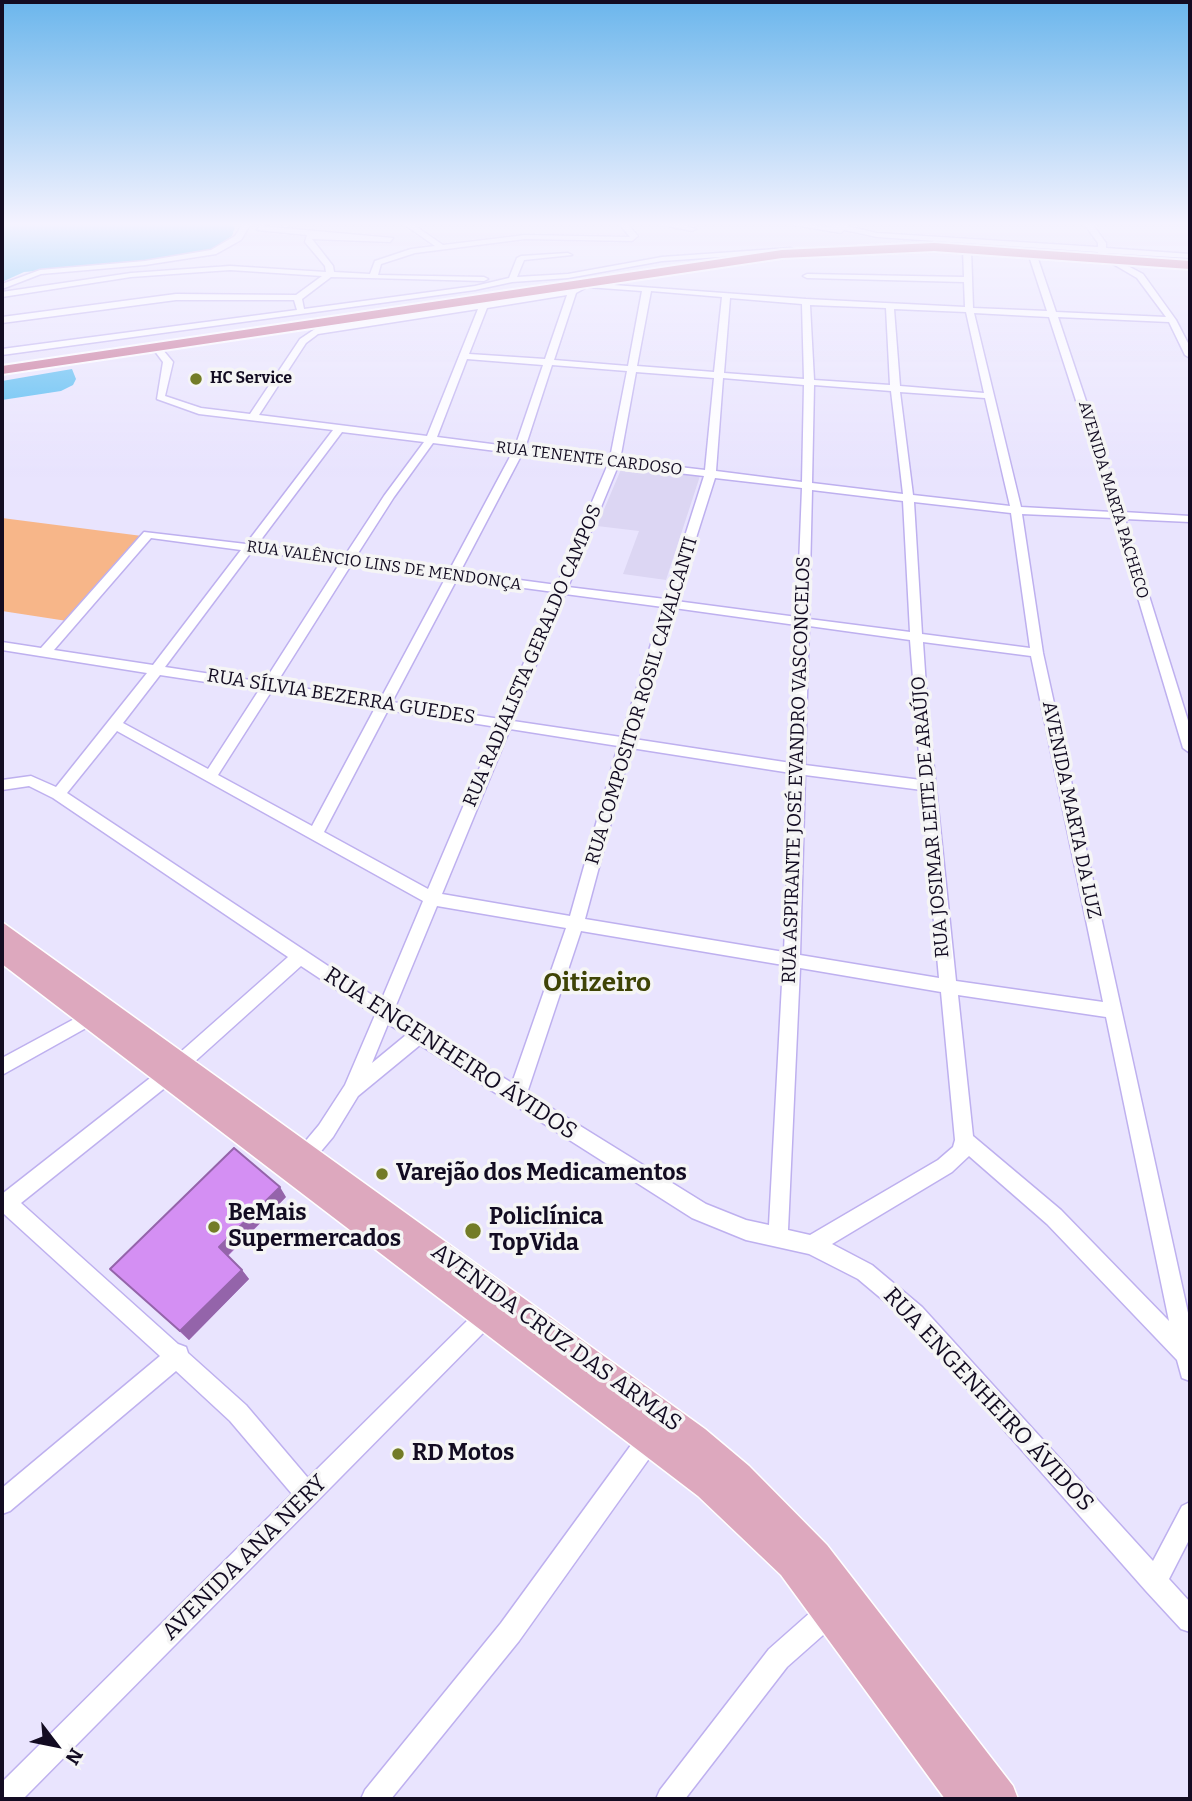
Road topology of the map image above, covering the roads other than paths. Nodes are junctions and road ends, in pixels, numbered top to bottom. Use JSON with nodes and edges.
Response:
{"nodes":[{"id":1,"x":80,"y":309,"type":"edge"},
{"id":2,"x":301,"y":309,"type":"edge"},
{"id":3,"x":352,"y":309,"type":"edge"},
{"id":4,"x":436,"y":309,"type":"edge"},
{"id":5,"x":466,"y":309,"type":"edge"},
{"id":6,"x":482,"y":309,"type":"edge"},
{"id":7,"x":566,"y":309,"type":"edge"},
{"id":8,"x":643,"y":309,"type":"edge"},
{"id":9,"x":725,"y":309,"type":"edge"},
{"id":10,"x":806,"y":309,"type":"edge"},
{"id":11,"x":890,"y":309,"type":"edge"},
{"id":12,"x":969,"y":309,"type":"joint"},
{"id":13,"x":1049,"y":309,"type":"edge"},
{"id":14,"x":1164,"y":309,"type":"edge"},
{"id":15,"x":1051,"y":314,"type":"junction"},
{"id":16,"x":303,"y":316,"type":"junction"},
{"id":17,"x":2,"y":320,"type":"edge"},
{"id":18,"x":1172,"y":320,"type":"junction"},
{"id":19,"x":365,"y":321,"type":"junction"},
{"id":20,"x":149,"y":341,"type":"junction"},
{"id":21,"x":2,"y":352,"type":"edge"},
{"id":22,"x":1190,"y":355,"type":"edge"},
{"id":23,"x":464,"y":356,"type":"junction"},
{"id":24,"x":547,"y":363,"type":"junction"},
{"id":25,"x":2,"y":367,"type":"edge"},
{"id":26,"x":632,"y":370,"type":"junction"},
{"id":27,"x":719,"y":377,"type":"junction"},
{"id":28,"x":809,"y":383,"type":"junction"},
{"id":29,"x":895,"y":389,"type":"junction"},
{"id":30,"x":991,"y":396,"type":"junction"},
{"id":31,"x":253,"y":417,"type":"junction"},
{"id":32,"x":340,"y":428,"type":"junction"},
{"id":33,"x":431,"y":439,"type":"junction"},
{"id":34,"x":519,"y":450,"type":"junction"},
{"id":35,"x":614,"y":463,"type":"junction"},
{"id":36,"x":710,"y":475,"type":"junction"},
{"id":37,"x":807,"y":486,"type":"junction"},
{"id":38,"x":907,"y":498,"type":"junction"},
{"id":39,"x":1016,"y":510,"type":"junction"},
{"id":40,"x":1119,"y":517,"type":"junction"},
{"id":41,"x":1190,"y":519,"type":"edge"},
{"id":42,"x":248,"y":548,"type":"junction"},
{"id":43,"x":348,"y":562,"type":"junction"},
{"id":44,"x":450,"y":576,"type":"junction"},
{"id":45,"x":561,"y":589,"type":"junction"},
{"id":46,"x":671,"y":604,"type":"junction"},
{"id":47,"x":801,"y":622,"type":"junction"},
{"id":48,"x":915,"y":638,"type":"junction"},
{"id":49,"x":2,"y":646,"type":"edge"},
{"id":50,"x":45,"y":652,"type":"junction"},
{"id":51,"x":1037,"y":653,"type":"junction"},
{"id":52,"x":156,"y":669,"type":"junction"},
{"id":53,"x":271,"y":685,"type":"junction"},
{"id":54,"x":384,"y":704,"type":"junction"},
{"id":55,"x":505,"y":722,"type":"junction"},
{"id":56,"x":115,"y":724,"type":"junction"},
{"id":57,"x":626,"y":742,"type":"junction"},
{"id":58,"x":1190,"y":748,"type":"edge"},
{"id":59,"x":797,"y":769,"type":"junction"},
{"id":60,"x":211,"y":775,"type":"junction"},
{"id":61,"x":2,"y":785,"type":"edge"},
{"id":62,"x":929,"y":786,"type":"junction"},
{"id":63,"x":58,"y":794,"type":"junction"},
{"id":64,"x":316,"y":833,"type":"junction"},
{"id":65,"x":432,"y":899,"type":"junction"},
{"id":66,"x":576,"y":923,"type":"junction"},
{"id":67,"x":2,"y":931,"type":"edge"},
{"id":68,"x":2,"y":952,"type":"edge"},
{"id":69,"x":300,"y":956,"type":"junction"},
{"id":70,"x":792,"y":960,"type":"junction"},
{"id":71,"x":946,"y":986,"type":"junction"},
{"id":72,"x":1113,"y":1011,"type":"junction"},
{"id":73,"x":383,"y":1012,"type":"junction"},
{"id":74,"x":89,"y":1018,"type":"junction"},
{"id":75,"x":419,"y":1035,"type":"junction"},
{"id":76,"x":2,"y":1067,"type":"edge"},
{"id":77,"x":173,"y":1070,"type":"junction"},
{"id":78,"x":352,"y":1090,"type":"junction"},
{"id":79,"x":516,"y":1098,"type":"junction"},
{"id":80,"x":964,"y":1140,"type":"junction"},
{"id":81,"x":299,"y":1163,"type":"junction"},
{"id":82,"x":4,"y":1205,"type":"edge"},
{"id":83,"x":778,"y":1238,"type":"junction"},
{"id":84,"x":812,"y":1245,"type":"junction"},
{"id":85,"x":486,"y":1316,"type":"junction"},
{"id":86,"x":178,"y":1355,"type":"junction"},
{"id":87,"x":1188,"y":1362,"type":"edge"},
{"id":88,"x":650,"y":1438,"type":"junction"},
{"id":89,"x":307,"y":1496,"type":"junction"},
{"id":90,"x":2,"y":1503,"type":"edge"},
{"id":91,"x":1190,"y":1514,"type":"edge"},
{"id":92,"x":1155,"y":1582,"type":"junction"},
{"id":93,"x":830,"y":1612,"type":"junction"},
{"id":94,"x":1190,"y":1620,"type":"edge"},
{"id":95,"x":4,"y":1799,"type":"edge"},
{"id":96,"x":374,"y":1799,"type":"edge"},
{"id":97,"x":669,"y":1799,"type":"edge"},
{"id":98,"x":967,"y":1799,"type":"edge"},
{"id":99,"x":1000,"y":1799,"type":"edge"}],
"edges":[{"from":1,"to":17,"type":"street"},
{"from":2,"to":16,"type":"street"},
{"from":3,"to":16,"type":"highway"},
{"from":4,"to":19,"type":"highway"},
{"from":5,"to":19,"type":"street"},
{"from":6,"to":23,"type":"street"},
{"from":7,"to":24,"type":"street"},
{"from":8,"to":26,"type":"street","name":"RUA RADIALISTA GERALDO CAMPOS"},
{"from":9,"to":27,"type":"street","name":"RUA COMPOSITOR ROSIL CAVALCANTI"},
{"from":10,"to":28,"type":"street","name":"RUA ASPIRANTE JOSÉ EVANDRO VASCONCELOS"},
{"from":11,"to":29,"type":"street","name":"RUA JOSIMAR LEITE DE ARAÚJO"},
{"from":12,"to":15,"type":"street"},
{"from":12,"to":30,"type":"street","name":"AVENIDA MARTA DA LUZ"},
{"from":13,"to":15,"type":"street","name":"AVENIDA MARTA PACHECO"},
{"from":14,"to":18,"type":"street"},
{"from":15,"to":18,"type":"street"},
{"from":15,"to":40,"type":"street","name":"AVENIDA MARTA PACHECO"},
{"from":16,"to":20,"type":"highway"},
{"from":18,"to":22,"type":"street"},
{"from":19,"to":20,"type":"highway"},
{"from":19,"to":31,"type":"street"},
{"from":20,"to":21,"type":"street"},
{"from":20,"to":25,"type":"highway"},
{"from":20,"to":31,"type":"street","name":"RUA TENENTE CARDOSO"},
{"from":23,"to":24,"type":"street"},
{"from":23,"to":33,"type":"street"},
{"from":24,"to":26,"type":"street"},
{"from":24,"to":34,"type":"street"},
{"from":26,"to":27,"type":"street"},
{"from":26,"to":35,"type":"street","name":"RUA RADIALISTA GERALDO CAMPOS"},
{"from":27,"to":28,"type":"street"},
{"from":27,"to":36,"type":"street","name":"RUA COMPOSITOR ROSIL CAVALCANTI"},
{"from":28,"to":29,"type":"street"},
{"from":28,"to":37,"type":"street","name":"RUA ASPIRANTE JOSÉ EVANDRO VASCONCELOS"},
{"from":29,"to":30,"type":"street"},
{"from":29,"to":38,"type":"street","name":"RUA JOSIMAR LEITE DE ARAÚJO"},
{"from":30,"to":39,"type":"street","name":"AVENIDA MARTA DA LUZ"},
{"from":31,"to":32,"type":"street","name":"RUA TENENTE CARDOSO"},
{"from":32,"to":33,"type":"street","name":"RUA TENENTE CARDOSO"},
{"from":32,"to":42,"type":"street"},
{"from":33,"to":34,"type":"street","name":"RUA TENENTE CARDOSO"},
{"from":33,"to":43,"type":"street"},
{"from":34,"to":35,"type":"street","name":"RUA TENENTE CARDOSO"},
{"from":34,"to":44,"type":"street"},
{"from":35,"to":36,"type":"street","name":"RUA TENENTE CARDOSO"},
{"from":35,"to":45,"type":"street","name":"RUA RADIALISTA GERALDO CAMPOS"},
{"from":36,"to":37,"type":"street","name":"RUA TENENTE CARDOSO"},
{"from":36,"to":46,"type":"street","name":"RUA COMPOSITOR ROSIL CAVALCANTI"},
{"from":37,"to":38,"type":"street","name":"RUA TENENTE CARDOSO"},
{"from":37,"to":47,"type":"street","name":"RUA ASPIRANTE JOSÉ EVANDRO VASCONCELOS"},
{"from":38,"to":39,"type":"street","name":"RUA TENENTE CARDOSO"},
{"from":38,"to":48,"type":"street","name":"RUA JOSIMAR LEITE DE ARAÚJO"},
{"from":39,"to":40,"type":"street","name":"RUA TENENTE CARDOSO"},
{"from":39,"to":51,"type":"street","name":"AVENIDA MARTA DA LUZ"},
{"from":40,"to":41,"type":"street","name":"RUA TENENTE CARDOSO"},
{"from":40,"to":58,"type":"street","name":"AVENIDA MARTA PACHECO"},
{"from":42,"to":43,"type":"street","name":"RUA VALÊNCIO LINS DE MENDONÇA"},
{"from":42,"to":50,"type":"street","name":"RUA VALÊNCIO LINS DE MENDONÇA"},
{"from":42,"to":52,"type":"street"},
{"from":43,"to":44,"type":"street","name":"RUA VALÊNCIO LINS DE MENDONÇA"},
{"from":43,"to":53,"type":"street"},
{"from":44,"to":45,"type":"street","name":"RUA VALÊNCIO LINS DE MENDONÇA"},
{"from":44,"to":54,"type":"street"},
{"from":45,"to":46,"type":"street","name":"RUA VALÊNCIO LINS DE MENDONÇA"},
{"from":45,"to":55,"type":"street","name":"RUA RADIALISTA GERALDO CAMPOS"},
{"from":46,"to":47,"type":"street","name":"RUA VALÊNCIO LINS DE MENDONÇA"},
{"from":46,"to":57,"type":"street","name":"RUA COMPOSITOR ROSIL CAVALCANTI"},
{"from":47,"to":48,"type":"street","name":"RUA VALÊNCIO LINS DE MENDONÇA"},
{"from":47,"to":59,"type":"street","name":"RUA ASPIRANTE JOSÉ EVANDRO VASCONCELOS"},
{"from":48,"to":51,"type":"street","name":"RUA VALÊNCIO LINS DE MENDONÇA"},
{"from":48,"to":62,"type":"street","name":"RUA JOSIMAR LEITE DE ARAÚJO"},
{"from":49,"to":50,"type":"street","name":"RUA SÍLVIA BEZERRA GUEDES"},
{"from":50,"to":52,"type":"street","name":"RUA SÍLVIA BEZERRA GUEDES"},
{"from":51,"to":72,"type":"street","name":"AVENIDA MARTA DA LUZ"},
{"from":52,"to":53,"type":"street","name":"RUA SÍLVIA BEZERRA GUEDES"},
{"from":52,"to":56,"type":"street"},
{"from":53,"to":54,"type":"street","name":"RUA SÍLVIA BEZERRA GUEDES"},
{"from":53,"to":60,"type":"street"},
{"from":54,"to":55,"type":"street","name":"RUA SÍLVIA BEZERRA GUEDES"},
{"from":54,"to":64,"type":"street"},
{"from":55,"to":57,"type":"street","name":"RUA SÍLVIA BEZERRA GUEDES"},
{"from":55,"to":65,"type":"street","name":"RUA RADIALISTA GERALDO CAMPOS"},
{"from":56,"to":60,"type":"street"},
{"from":56,"to":63,"type":"street"},
{"from":57,"to":59,"type":"street","name":"RUA SÍLVIA BEZERRA GUEDES"},
{"from":57,"to":66,"type":"street","name":"RUA COMPOSITOR ROSIL CAVALCANTI"},
{"from":59,"to":62,"type":"street","name":"RUA SÍLVIA BEZERRA GUEDES"},
{"from":59,"to":70,"type":"street","name":"RUA ASPIRANTE JOSÉ EVANDRO VASCONCELOS"},
{"from":60,"to":64,"type":"street"},
{"from":61,"to":63,"type":"street","name":"RUA ENGENHEIRO ÁVIDOS"},
{"from":62,"to":71,"type":"street","name":"RUA JOSIMAR LEITE DE ARAÚJO"},
{"from":63,"to":69,"type":"street","name":"RUA ENGENHEIRO ÁVIDOS"},
{"from":64,"to":65,"type":"street"},
{"from":65,"to":66,"type":"street"},
{"from":65,"to":73,"type":"street","name":"RUA RADIALISTA GERALDO CAMPOS"},
{"from":66,"to":70,"type":"street"},
{"from":66,"to":79,"type":"street","name":"RUA COMPOSITOR ROSIL CAVALCANTI"},
{"from":67,"to":77,"type":"main road","name":"AVENIDA CRUZ DAS ARMAS"},
{"from":68,"to":74,"type":"main road","name":"AVENIDA CRUZ DAS ARMAS"},
{"from":69,"to":73,"type":"street","name":"RUA ENGENHEIRO ÁVIDOS"},
{"from":69,"to":77,"type":"street"},
{"from":70,"to":71,"type":"street"},
{"from":70,"to":83,"type":"street","name":"RUA ASPIRANTE JOSÉ EVANDRO VASCONCELOS"},
{"from":71,"to":72,"type":"street"},
{"from":71,"to":80,"type":"street","name":"RUA JOSIMAR LEITE DE ARAÚJO"},
{"from":72,"to":87,"type":"street","name":"AVENIDA MARTA DA LUZ"},
{"from":73,"to":75,"type":"street","name":"RUA ENGENHEIRO ÁVIDOS"},
{"from":73,"to":78,"type":"street","name":"RUA RADIALISTA GERALDO CAMPOS"},
{"from":74,"to":76,"type":"street"},
{"from":74,"to":77,"type":"main road","name":"AVENIDA CRUZ DAS ARMAS"},
{"from":75,"to":78,"type":"street"},
{"from":75,"to":79,"type":"street","name":"RUA ENGENHEIRO ÁVIDOS"},
{"from":77,"to":81,"type":"main road","name":"AVENIDA CRUZ DAS ARMAS"},
{"from":77,"to":82,"type":"street"},
{"from":78,"to":81,"type":"street"},
{"from":79,"to":83,"type":"street","name":"RUA ENGENHEIRO ÁVIDOS"},
{"from":80,"to":84,"type":"street"},
{"from":80,"to":87,"type":"street"},
{"from":81,"to":85,"type":"main road","name":"AVENIDA CRUZ DAS ARMAS"},
{"from":81,"to":99,"type":"main road","name":"AVENIDA CRUZ DAS ARMAS"},
{"from":82,"to":86,"type":"street"},
{"from":83,"to":84,"type":"street","name":"RUA ENGENHEIRO ÁVIDOS"},
{"from":84,"to":92,"type":"street","name":"RUA ENGENHEIRO ÁVIDOS"},
{"from":85,"to":88,"type":"main road","name":"AVENIDA CRUZ DAS ARMAS"},
{"from":85,"to":89,"type":"street","name":"AVENIDA ANA NERY"},
{"from":86,"to":89,"type":"street"},
{"from":86,"to":90,"type":"street"},
{"from":88,"to":93,"type":"main road","name":"AVENIDA CRUZ DAS ARMAS"},
{"from":88,"to":96,"type":"street"},
{"from":89,"to":95,"type":"street","name":"AVENIDA ANA NERY"},
{"from":91,"to":92,"type":"street"},
{"from":92,"to":94,"type":"street","name":"RUA ENGENHEIRO ÁVIDOS"},
{"from":93,"to":97,"type":"street"},
{"from":93,"to":98,"type":"main road","name":"AVENIDA CRUZ DAS ARMAS"}]}
